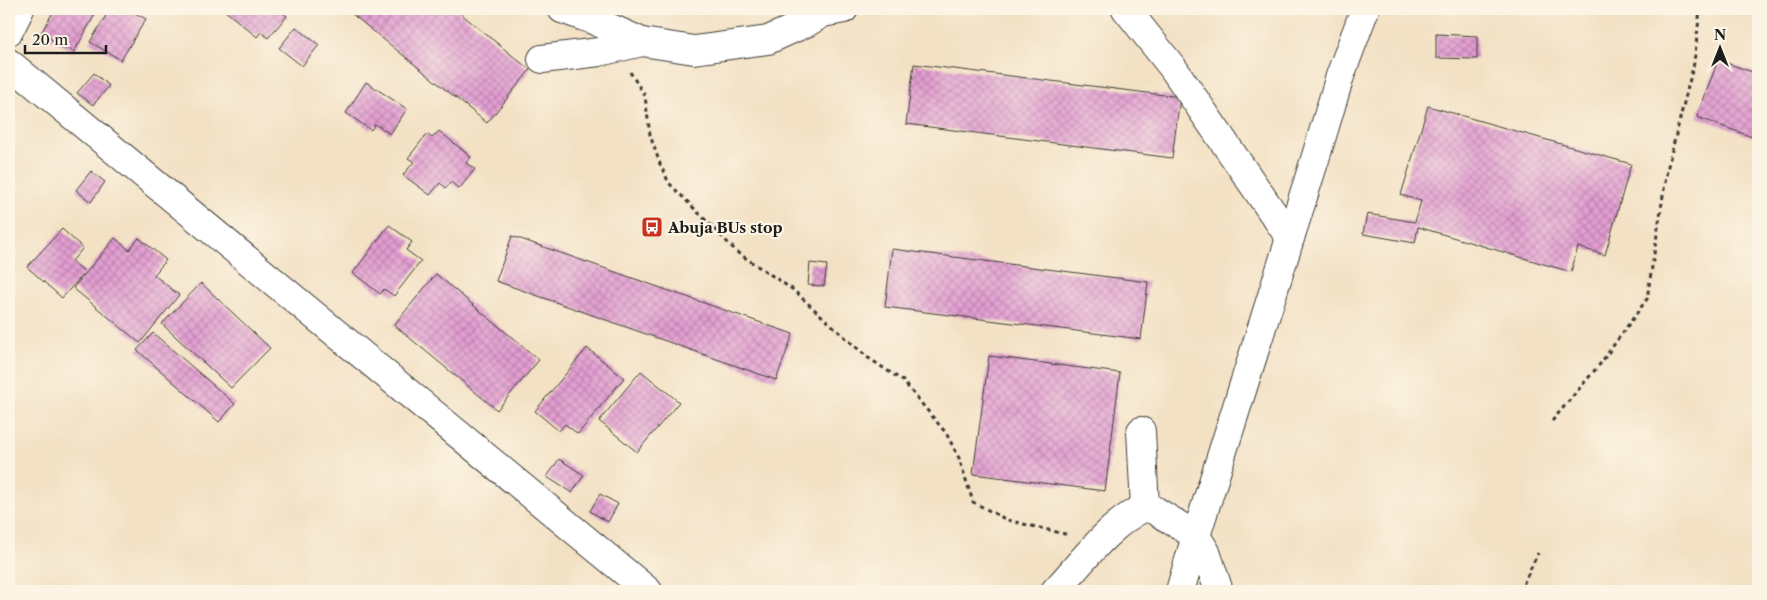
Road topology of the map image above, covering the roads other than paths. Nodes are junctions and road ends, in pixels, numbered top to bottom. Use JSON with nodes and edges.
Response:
{"nodes":[{"id":1,"x":20,"y":9,"type":"edge"},
{"id":2,"x":562,"y":9,"type":"edge"},
{"id":3,"x":844,"y":9,"type":"edge"},
{"id":4,"x":1126,"y":9,"type":"edge"},
{"id":5,"x":1365,"y":9,"type":"edge"},
{"id":6,"x":9,"y":31,"type":"edge"},
{"id":7,"x":629,"y":45,"type":"junction"},
{"id":8,"x":542,"y":59,"type":"dead end"},
{"id":9,"x":9,"y":63,"type":"edge"},
{"id":10,"x":1290,"y":238,"type":"junction"},
{"id":11,"x":1141,"y":431,"type":"dead end"},
{"id":12,"x":1145,"y":507,"type":"junction"},
{"id":13,"x":1196,"y":536,"type":"junction"},
{"id":14,"x":648,"y":591,"type":"edge"},
{"id":15,"x":1055,"y":591,"type":"edge"},
{"id":16,"x":1180,"y":591,"type":"edge"},
{"id":17,"x":1219,"y":591,"type":"edge"}],
"edges":[{"from":1,"to":6,"type":"street"},
{"from":2,"to":7,"type":"street"},
{"from":3,"to":7,"type":"street"},
{"from":4,"to":10,"type":"street"},
{"from":5,"to":10,"type":"street"},
{"from":7,"to":8,"type":"street"},
{"from":9,"to":14,"type":"street"},
{"from":10,"to":13,"type":"street"},
{"from":11,"to":12,"type":"street"},
{"from":12,"to":13,"type":"street"},
{"from":12,"to":15,"type":"street"},
{"from":13,"to":16,"type":"street"},
{"from":13,"to":17,"type":"street"}]}
